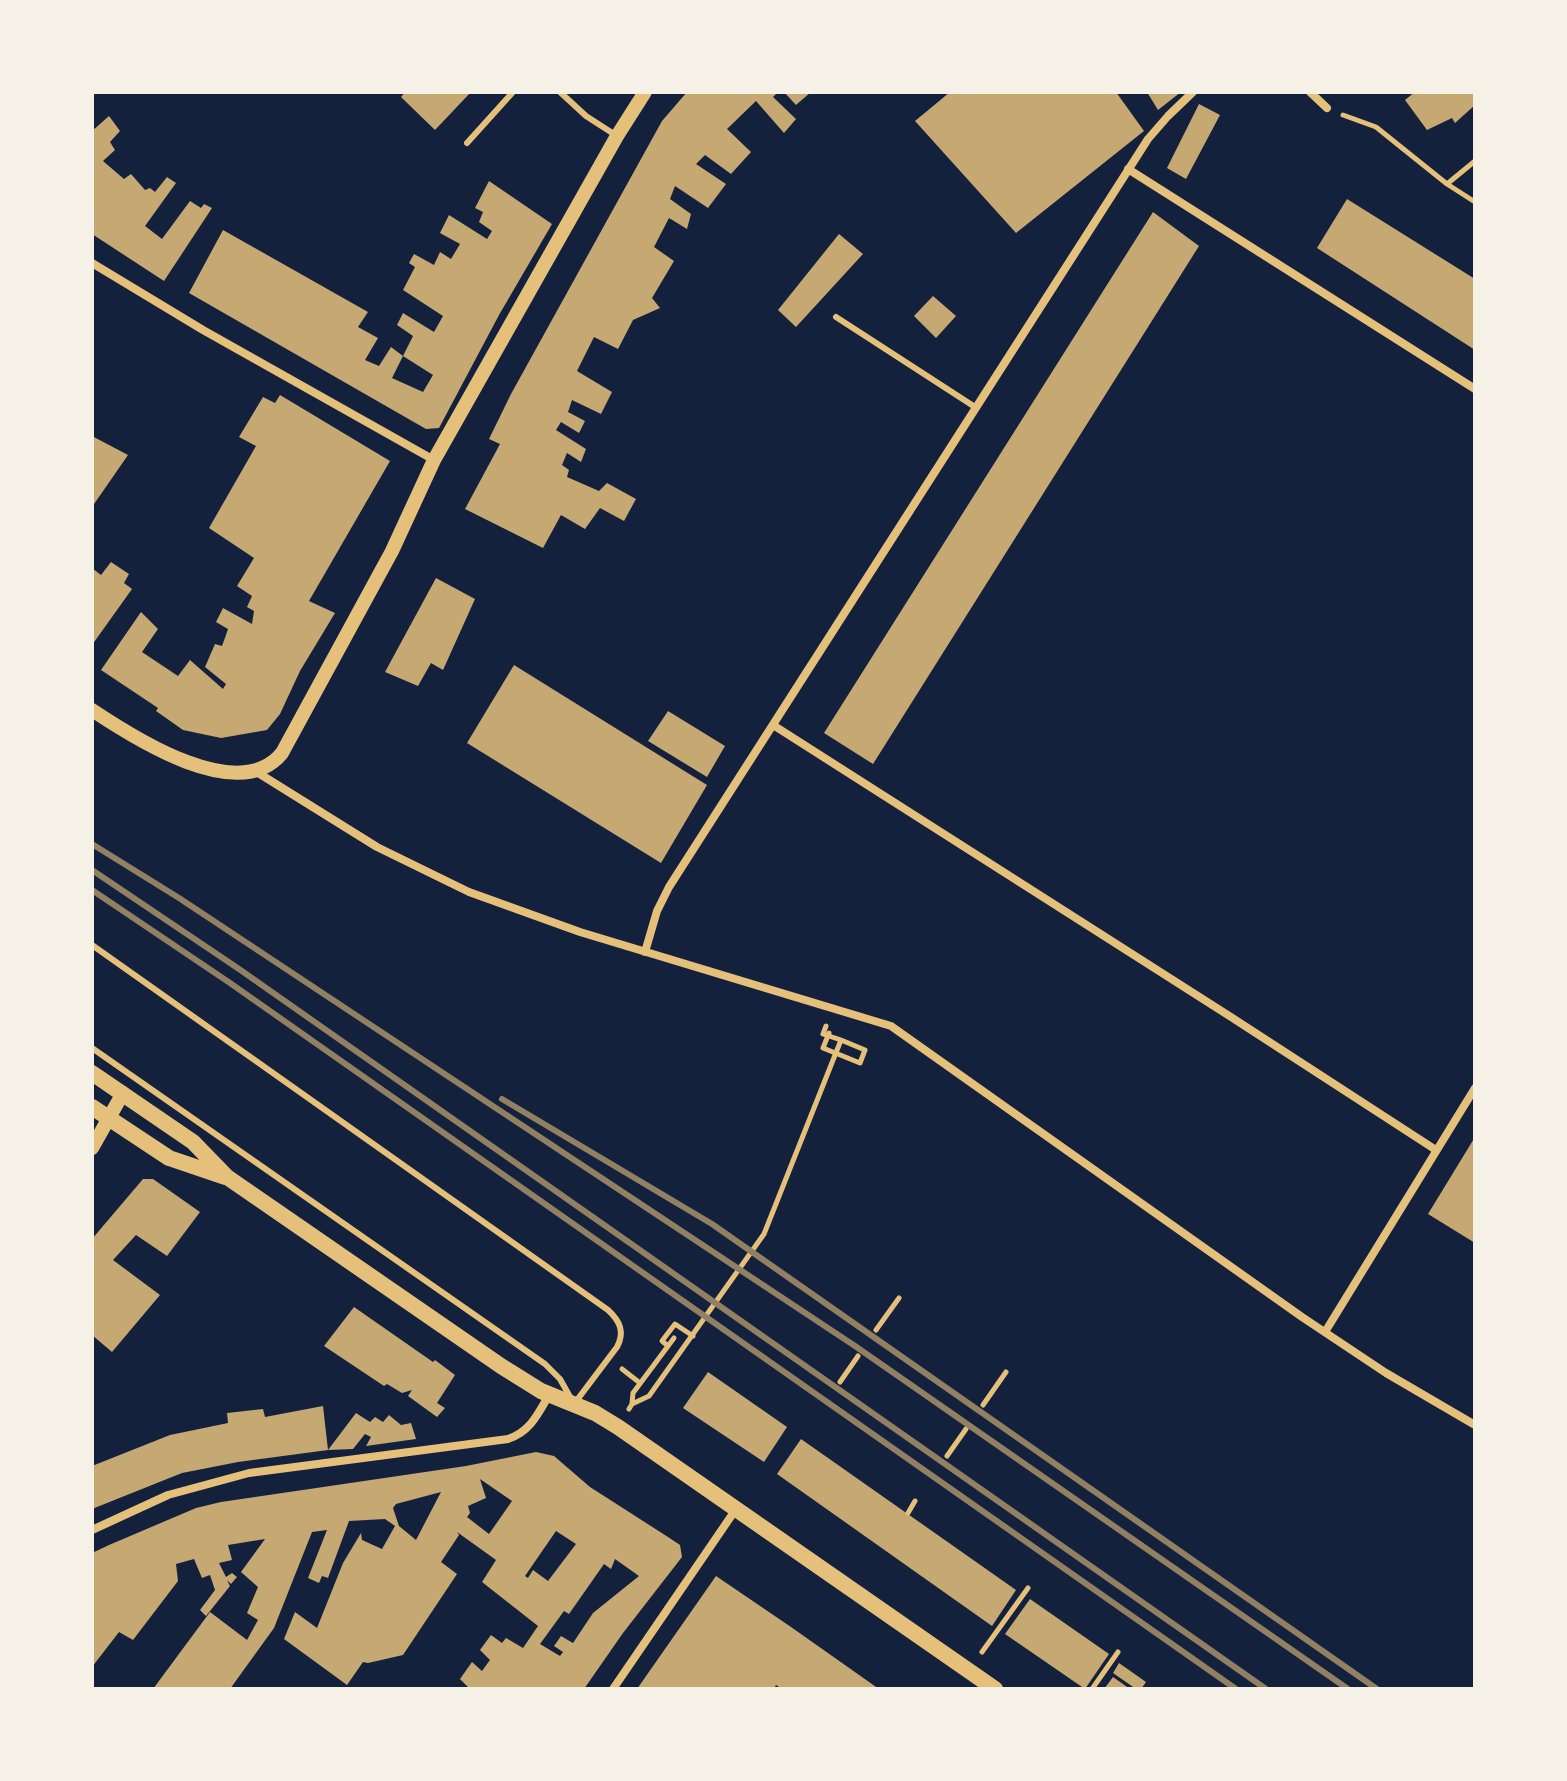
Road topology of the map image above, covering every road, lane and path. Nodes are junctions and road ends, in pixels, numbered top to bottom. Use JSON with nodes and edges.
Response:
{"nodes":[{"id":1,"x":513,"y":92,"type":"edge"},
{"id":2,"x":560,"y":92,"type":"edge"},
{"id":3,"x":645,"y":92,"type":"edge"},
{"id":4,"x":1193,"y":92,"type":"edge"},
{"id":5,"x":1310,"y":92,"type":"edge"},
{"id":6,"x":1327,"y":108,"type":"joint"},
{"id":7,"x":617,"y":136,"type":"junction"},
{"id":8,"x":467,"y":143,"type":"dead end"},
{"id":9,"x":1475,"y":161,"type":"edge"},
{"id":10,"x":1128,"y":169,"type":"junction"},
{"id":11,"x":1447,"y":184,"type":"junction"},
{"id":12,"x":1475,"y":202,"type":"edge"},
{"id":13,"x":92,"y":263,"type":"edge"},
{"id":14,"x":836,"y":317,"type":"dead end"},
{"id":15,"x":1475,"y":389,"type":"edge"},
{"id":16,"x":975,"y":407,"type":"junction"},
{"id":17,"x":434,"y":460,"type":"junction"},
{"id":18,"x":92,"y":710,"type":"edge"},
{"id":19,"x":773,"y":725,"type":"junction"},
{"id":20,"x":255,"y":771,"type":"junction"},
{"id":21,"x":92,"y":945,"type":"edge"},
{"id":22,"x":645,"y":952,"type":"junction"},
{"id":23,"x":823,"y":1034,"type":"dead end"},
{"id":24,"x":841,"y":1040,"type":"junction"},
{"id":25,"x":92,"y":1048,"type":"edge"},
{"id":26,"x":823,"y":1048,"type":"dead end"},
{"id":27,"x":92,"y":1073,"type":"edge"},
{"id":28,"x":134,"y":1078,"type":"junction"},
{"id":29,"x":1475,"y":1088,"type":"edge"},
{"id":30,"x":123,"y":1093,"type":"junction"},
{"id":31,"x":92,"y":1107,"type":"edge"},
{"id":32,"x":107,"y":1117,"type":"junction"},
{"id":33,"x":92,"y":1148,"type":"edge"},
{"id":34,"x":1436,"y":1150,"type":"junction"},
{"id":35,"x":227,"y":1177,"type":"junction"},
{"id":36,"x":899,"y":1298,"type":"dead end"},
{"id":37,"x":876,"y":1330,"type":"dead end"},
{"id":38,"x":1325,"y":1332,"type":"junction"},
{"id":39,"x":693,"y":1336,"type":"junction"},
{"id":40,"x":674,"y":1338,"type":"dead end"},
{"id":41,"x":668,"y":1346,"type":"junction"},
{"id":42,"x":858,"y":1356,"type":"dead end"},
{"id":43,"x":1006,"y":1372,"type":"dead end"},
{"id":44,"x":840,"y":1382,"type":"dead end"},
{"id":45,"x":550,"y":1395,"type":"junction"},
{"id":46,"x":649,"y":1396,"type":"dead end"},
{"id":47,"x":574,"y":1404,"type":"junction"},
{"id":48,"x":632,"y":1404,"type":"dead end"},
{"id":49,"x":983,"y":1405,"type":"dead end"},
{"id":50,"x":1475,"y":1425,"type":"edge"},
{"id":51,"x":966,"y":1429,"type":"dead end"},
{"id":52,"x":947,"y":1456,"type":"dead end"},
{"id":53,"x":915,"y":1501,"type":"dead end"},
{"id":54,"x":736,"y":1509,"type":"junction"},
{"id":55,"x":908,"y":1513,"type":"dead end"},
{"id":56,"x":92,"y":1530,"type":"edge"},
{"id":57,"x":1028,"y":1588,"type":"dead end"},
{"id":58,"x":1118,"y":1652,"type":"dead end"},
{"id":59,"x":969,"y":1671,"type":"junction"},
{"id":60,"x":613,"y":1689,"type":"edge"},
{"id":61,"x":995,"y":1689,"type":"edge"},
{"id":62,"x":1092,"y":1689,"type":"edge"}],
"edges":[{"from":1,"to":8,"type":"lane"},
{"from":2,"to":7,"type":"lane"},
{"from":3,"to":7,"type":"street"},
{"from":4,"to":10,"type":"street"},
{"from":5,"to":6,"type":"street"},
{"from":6,"to":11,"type":"path"},
{"from":7,"to":17,"type":"street"},
{"from":9,"to":11,"type":"path"},
{"from":10,"to":15,"type":"street"},
{"from":10,"to":16,"type":"street"},
{"from":11,"to":12,"type":"path"},
{"from":13,"to":17,"type":"street"},
{"from":14,"to":16,"type":"lane"},
{"from":16,"to":19,"type":"street"},
{"from":17,"to":20,"type":"street"},
{"from":18,"to":20,"type":"street"},
{"from":19,"to":22,"type":"street"},
{"from":19,"to":34,"type":"street"},
{"from":20,"to":22,"type":"street"},
{"from":21,"to":47,"type":"lane"},
{"from":22,"to":38,"type":"street"},
{"from":23,"to":24,"type":"path"},
{"from":24,"to":26,"type":"path"},
{"from":24,"to":39,"type":"path"},
{"from":25,"to":28,"type":"lane"},
{"from":27,"to":30,"type":"main road"},
{"from":28,"to":30,"type":"lane"},
{"from":28,"to":47,"type":"lane"},
{"from":29,"to":34,"type":"street"},
{"from":30,"to":32,"type":"street"},
{"from":30,"to":35,"type":"main road"},
{"from":31,"to":32,"type":"main road"},
{"from":32,"to":33,"type":"street"},
{"from":32,"to":35,"type":"main road"},
{"from":34,"to":38,"type":"street"},
{"from":35,"to":45,"type":"main road"},
{"from":36,"to":37,"type":"path"},
{"from":38,"to":50,"type":"street"},
{"from":39,"to":41,"type":"path"},
{"from":39,"to":46,"type":"path"},
{"from":40,"to":41,"type":"path"},
{"from":41,"to":48,"type":"path"},
{"from":42,"to":44,"type":"path"},
{"from":43,"to":49,"type":"path"},
{"from":45,"to":47,"type":"main road"},
{"from":45,"to":56,"type":"street"},
{"from":47,"to":54,"type":"main road"},
{"from":51,"to":52,"type":"path"},
{"from":53,"to":55,"type":"path"},
{"from":54,"to":59,"type":"main road"},
{"from":54,"to":60,"type":"street"},
{"from":57,"to":59,"type":"path"},
{"from":58,"to":62,"type":"path"},
{"from":59,"to":61,"type":"main road"}]}
